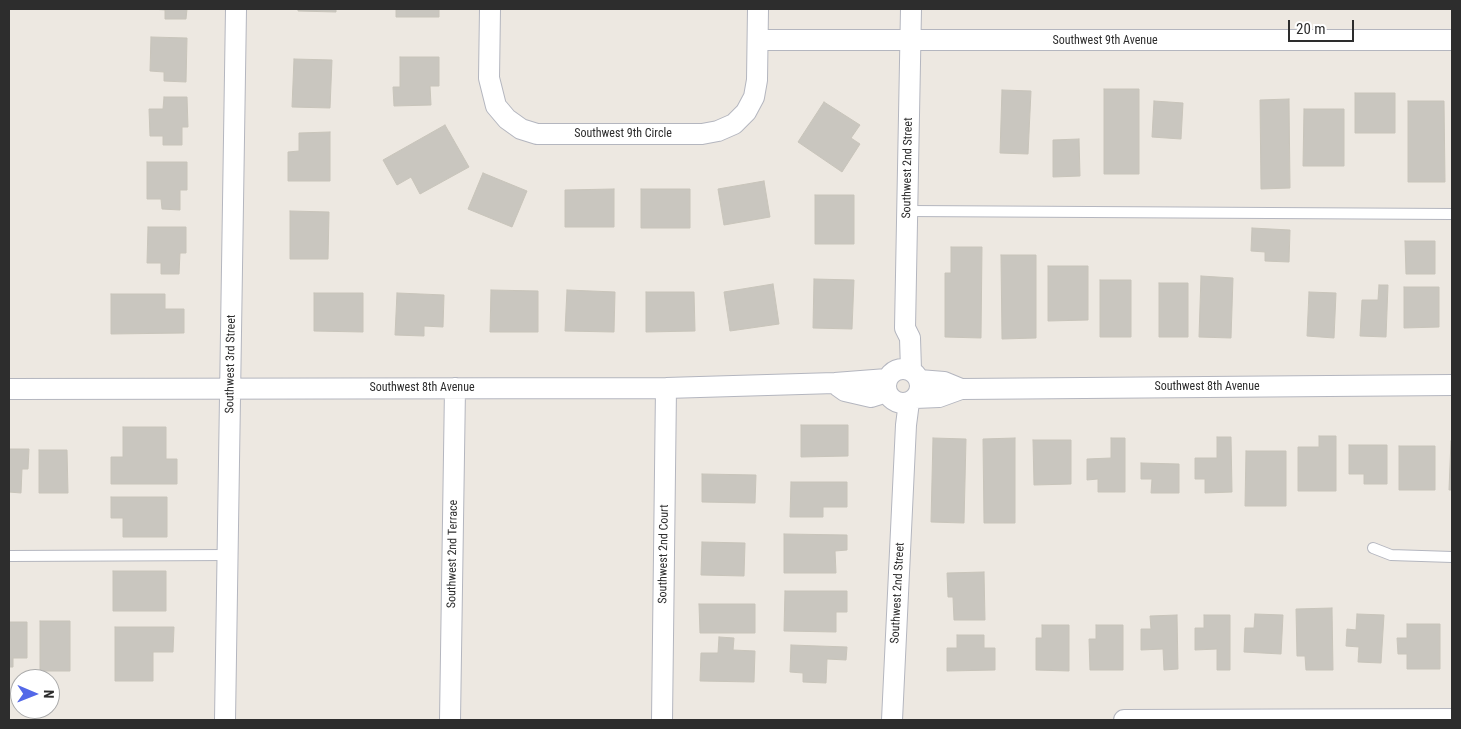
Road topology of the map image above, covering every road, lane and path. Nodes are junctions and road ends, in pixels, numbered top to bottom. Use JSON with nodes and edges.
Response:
{"nodes":[{"id":1,"x":236,"y":9,"type":"edge"},
{"id":2,"x":490,"y":9,"type":"edge"},
{"id":3,"x":758,"y":9,"type":"edge"},
{"id":4,"x":911,"y":9,"type":"edge"},
{"id":5,"x":758,"y":40,"type":"junction"},
{"id":6,"x":1452,"y":40,"type":"edge"},
{"id":7,"x":910,"y":41,"type":"junction"},
{"id":8,"x":908,"y":211,"type":"junction"},
{"id":9,"x":1452,"y":214,"type":"edge"},
{"id":10,"x":1452,"y":385,"type":"edge"},
{"id":11,"x":902,"y":387,"type":"junction"},
{"id":12,"x":230,"y":388,"type":"junction"},
{"id":13,"x":455,"y":388,"type":"junction"},
{"id":14,"x":666,"y":388,"type":"junction"},
{"id":15,"x":9,"y":389,"type":"edge"},
{"id":16,"x":1373,"y":548,"type":"dead end"},
{"id":17,"x":228,"y":555,"type":"junction"},
{"id":18,"x":9,"y":556,"type":"edge"},
{"id":19,"x":1452,"y":557,"type":"edge"},
{"id":20,"x":1452,"y":719,"type":"edge"},
{"id":21,"x":225,"y":720,"type":"edge"},
{"id":22,"x":450,"y":720,"type":"edge"},
{"id":23,"x":662,"y":720,"type":"edge"},
{"id":24,"x":892,"y":720,"type":"edge"},
{"id":25,"x":1124,"y":720,"type":"edge"}],
"edges":[{"from":1,"to":12,"type":"street","name":"Southwest 3rd Street"},
{"from":2,"to":5,"type":"street","name":"Southwest 9th Circle"},
{"from":3,"to":5,"type":"street","name":"Southwest 9th Circle"},
{"from":4,"to":7,"type":"street","name":"Southwest 2nd Street"},
{"from":5,"to":7,"type":"street","name":"Southwest 9th Avenue"},
{"from":6,"to":7,"type":"street","name":"Southwest 9th Avenue"},
{"from":7,"to":8,"type":"street","name":"Southwest 2nd Street"},
{"from":8,"to":9,"type":"lane"},
{"from":8,"to":11,"type":"street","name":"Southwest 2nd Street"},
{"from":10,"to":11,"type":"street","name":"Southwest 8th Avenue"},
{"from":11,"to":14,"type":"street","name":"Southwest 8th Avenue"},
{"from":11,"to":24,"type":"street","name":"Southwest 2nd Street"},
{"from":12,"to":13,"type":"street","name":"Southwest 8th Avenue"},
{"from":12,"to":15,"type":"street","name":"Southwest 8th Avenue"},
{"from":12,"to":17,"type":"street","name":"Southwest 3rd Street"},
{"from":13,"to":14,"type":"street","name":"Southwest 8th Avenue"},
{"from":13,"to":22,"type":"street","name":"Southwest 2nd Terrace"},
{"from":14,"to":23,"type":"street","name":"Southwest 2nd Court"},
{"from":16,"to":19,"type":"lane"},
{"from":17,"to":18,"type":"lane"},
{"from":17,"to":21,"type":"street","name":"Southwest 3rd Street"},
{"from":20,"to":25,"type":"street"}]}
